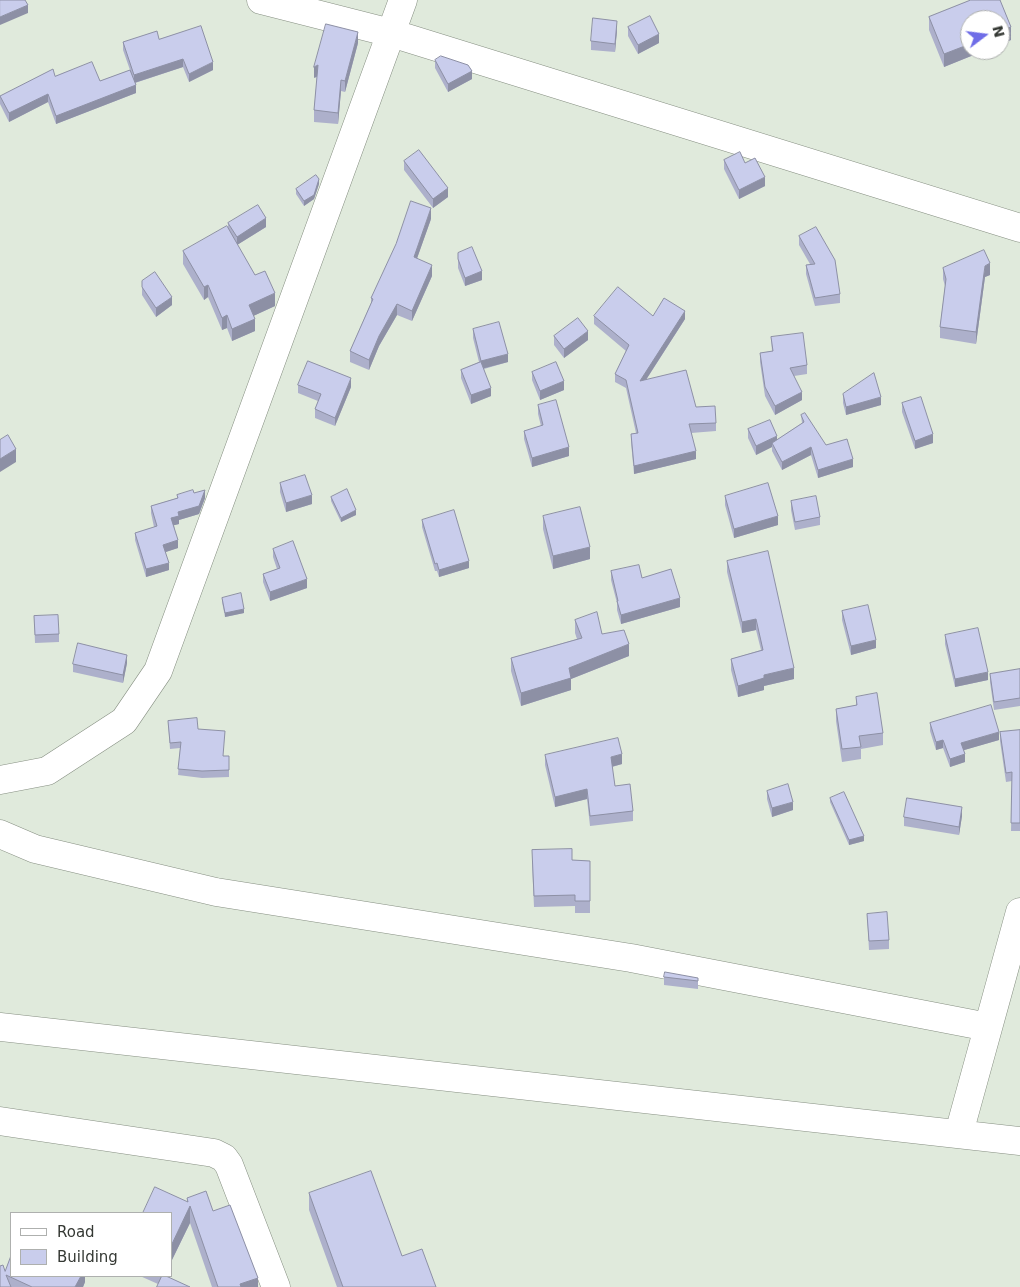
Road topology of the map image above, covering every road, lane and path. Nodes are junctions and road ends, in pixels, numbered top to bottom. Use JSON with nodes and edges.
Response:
{"nodes":[{"id":1,"x":261,"y":0,"type":"edge"},
{"id":2,"x":403,"y":0,"type":"edge"},
{"id":3,"x":391,"y":33,"type":"junction"},
{"id":4,"x":1020,"y":228,"type":"edge"},
{"id":5,"x":0,"y":780,"type":"edge"},
{"id":6,"x":0,"y":834,"type":"edge"},
{"id":7,"x":1020,"y":912,"type":"edge"},
{"id":8,"x":0,"y":1027,"type":"edge"},
{"id":9,"x":988,"y":1028,"type":"junction"},
{"id":10,"x":0,"y":1121,"type":"edge"},
{"id":11,"x":959,"y":1133,"type":"junction"},
{"id":12,"x":1020,"y":1141,"type":"edge"},
{"id":13,"x":276,"y":1287,"type":"edge"}],
"edges":[{"from":1,"to":3,"type":"street"},
{"from":2,"to":3,"type":"street"},
{"from":3,"to":4,"type":"street"},
{"from":3,"to":5,"type":"street"},
{"from":6,"to":9,"type":"street"},
{"from":7,"to":9,"type":"street"},
{"from":8,"to":11,"type":"street"},
{"from":9,"to":11,"type":"street"},
{"from":10,"to":13,"type":"street"},
{"from":11,"to":12,"type":"street"}]}
